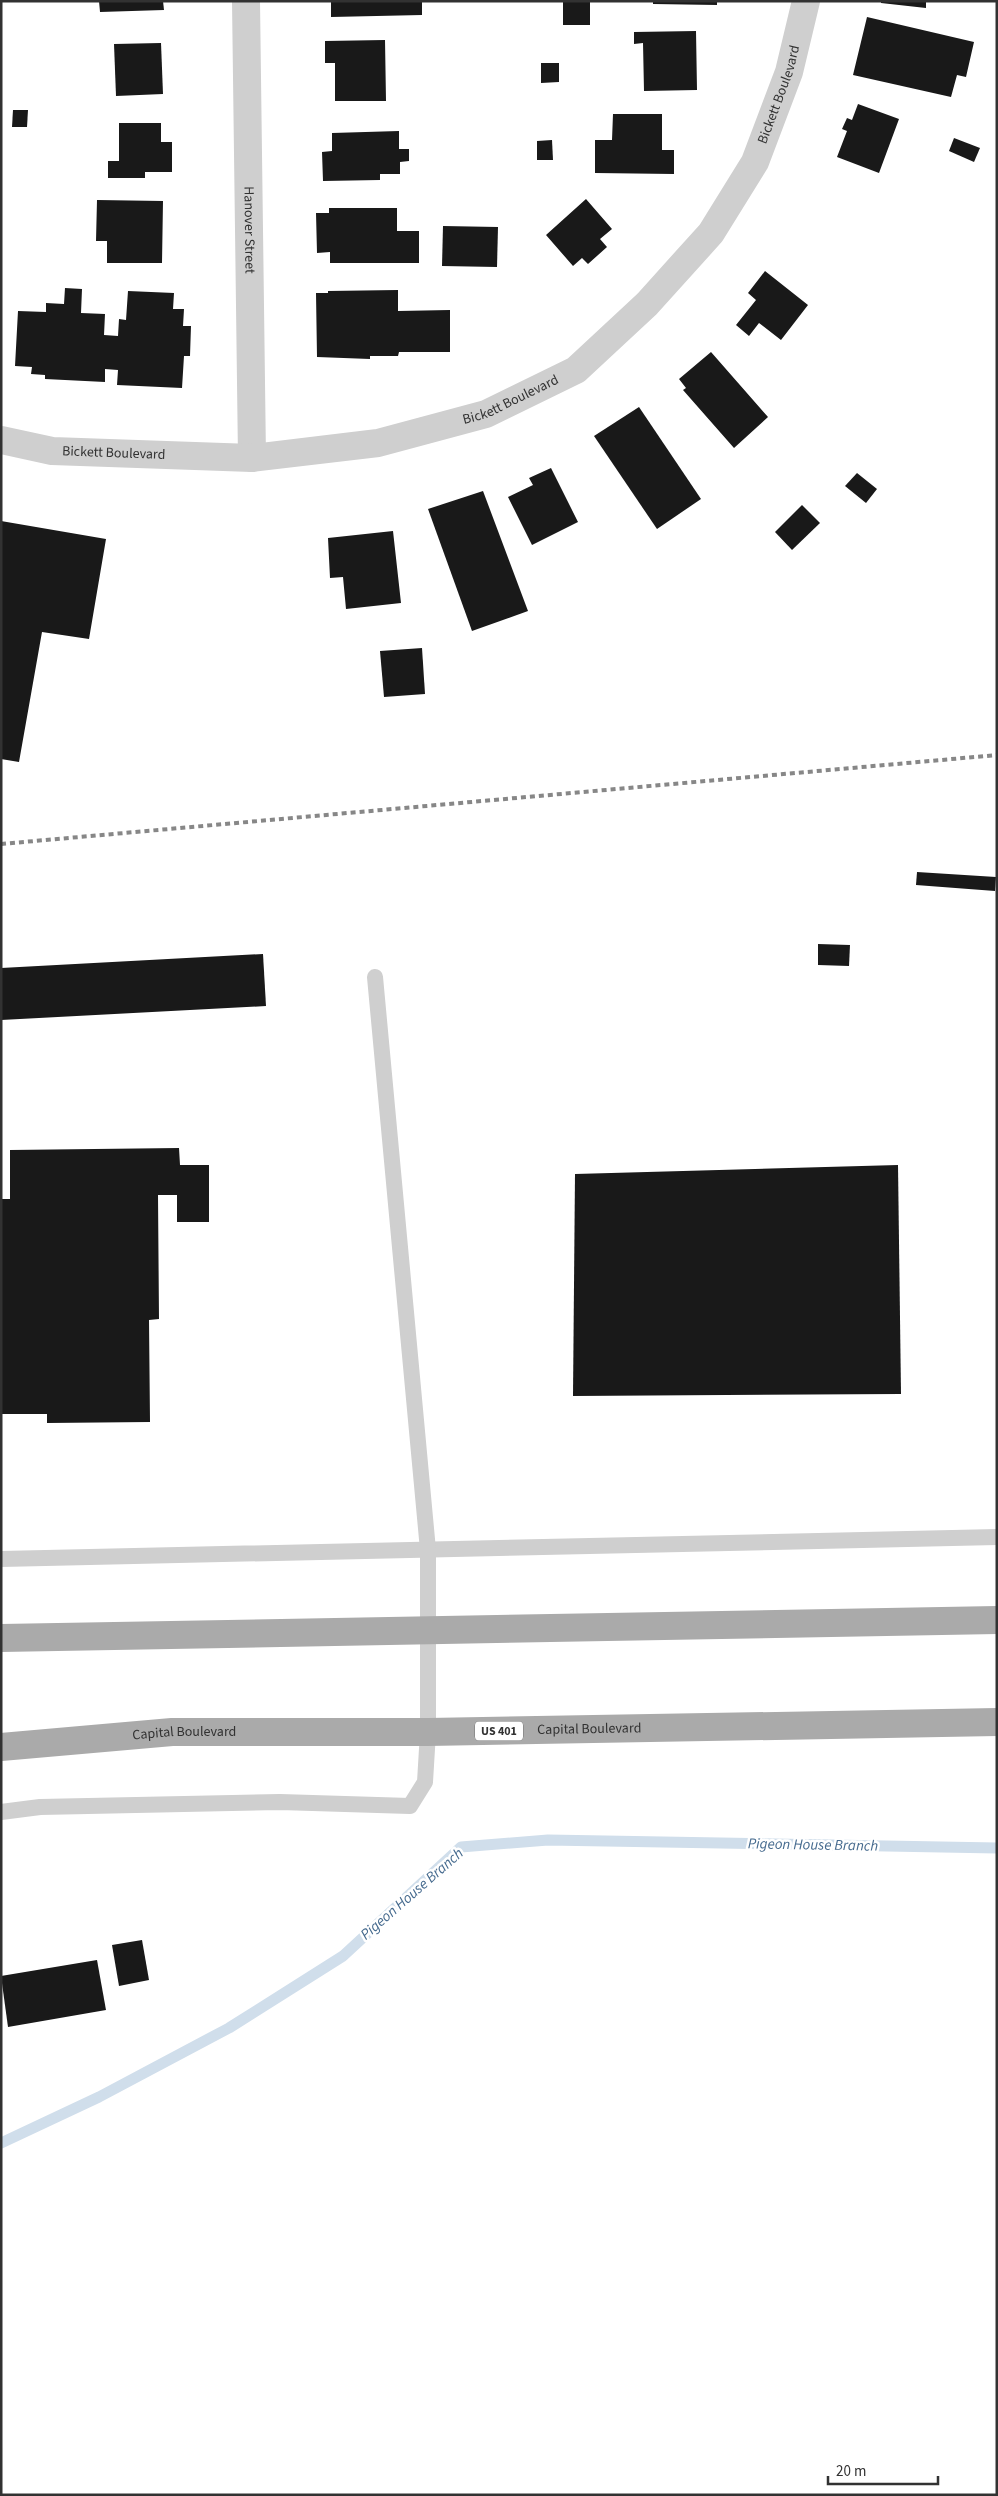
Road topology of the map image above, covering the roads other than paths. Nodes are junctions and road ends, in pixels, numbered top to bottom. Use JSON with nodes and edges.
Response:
{"nodes":[{"id":1,"x":246,"y":1,"type":"edge"},
{"id":2,"x":806,"y":1,"type":"edge"},
{"id":3,"x":1,"y":440,"type":"edge"},
{"id":4,"x":252,"y":458,"type":"junction"},
{"id":5,"x":375,"y":977,"type":"dead end"},
{"id":6,"x":997,"y":1537,"type":"edge"},
{"id":7,"x":428,"y":1550,"type":"junction"},
{"id":8,"x":1,"y":1559,"type":"edge"},
{"id":9,"x":997,"y":1620,"type":"edge"},
{"id":10,"x":429,"y":1630,"type":"junction"},
{"id":11,"x":1,"y":1638,"type":"edge"},
{"id":12,"x":997,"y":1722,"type":"edge"},
{"id":13,"x":428,"y":1732,"type":"junction"},
{"id":14,"x":1,"y":1748,"type":"edge"},
{"id":15,"x":1,"y":1812,"type":"edge"}],
"edges":[{"from":1,"to":4,"type":"street","name":"Hanover Street"},
{"from":2,"to":4,"type":"street","name":"Bickett Boulevard"},
{"from":3,"to":4,"type":"street","name":"Bickett Boulevard"},
{"from":5,"to":7,"type":"lane"},
{"from":6,"to":7,"type":"lane"},
{"from":7,"to":8,"type":"lane"},
{"from":7,"to":10,"type":"lane"},
{"from":9,"to":10,"type":"main road"},
{"from":10,"to":11,"type":"main road"},
{"from":10,"to":13,"type":"lane"},
{"from":12,"to":13,"type":"main road","name":"Capital Boulevard","number":"US 401"},
{"from":13,"to":14,"type":"main road","name":"Capital Boulevard","number":"US 401"},
{"from":13,"to":15,"type":"lane"}]}
